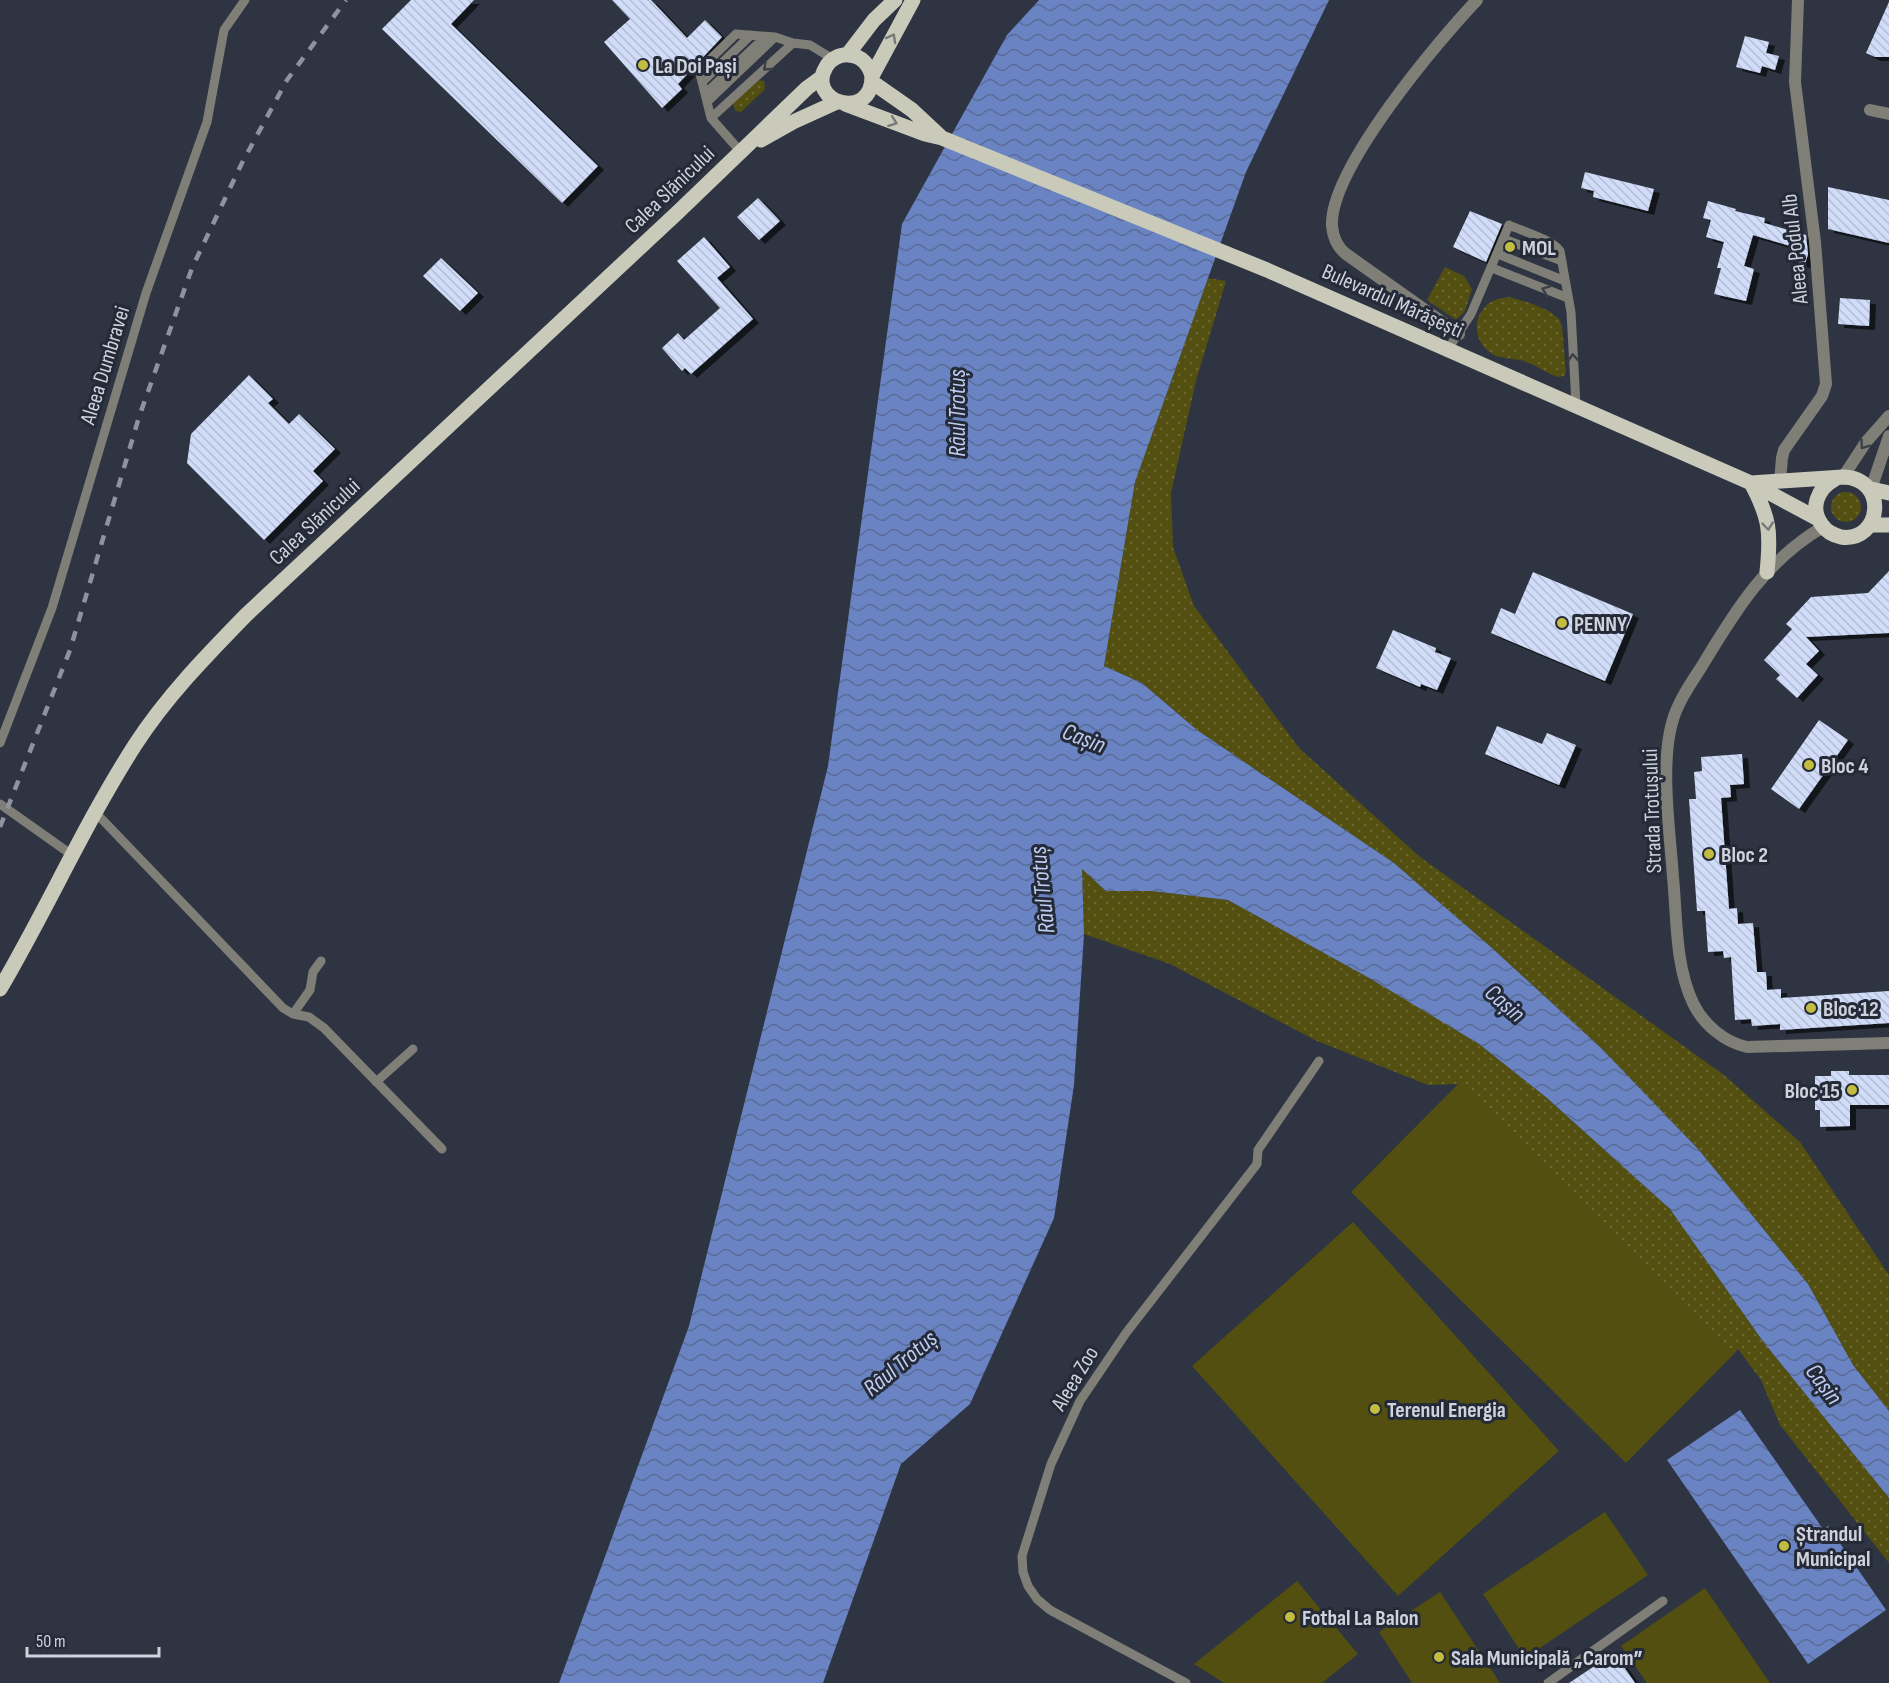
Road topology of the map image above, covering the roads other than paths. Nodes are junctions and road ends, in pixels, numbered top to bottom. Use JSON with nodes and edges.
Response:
{"nodes":[{"id":1,"x":245,"y":0,"type":"edge"},
{"id":2,"x":895,"y":0,"type":"edge"},
{"id":3,"x":913,"y":0,"type":"edge"},
{"id":4,"x":1477,"y":0,"type":"edge"},
{"id":5,"x":1798,"y":0,"type":"edge"},
{"id":6,"x":770,"y":37,"type":"junction"},
{"id":7,"x":793,"y":43,"type":"junction"},
{"id":8,"x":840,"y":56,"type":"junction"},
{"id":9,"x":822,"y":77,"type":"junction"},
{"id":10,"x":872,"y":79,"type":"junction"},
{"id":11,"x":706,"y":98,"type":"junction"},
{"id":12,"x":841,"y":103,"type":"junction"},
{"id":13,"x":1870,"y":110,"type":"dead end"},
{"id":14,"x":1889,"y":114,"type":"edge"},
{"id":15,"x":711,"y":118,"type":"junction"},
{"id":16,"x":944,"y":139,"type":"junction"},
{"id":17,"x":740,"y":151,"type":"junction"},
{"id":18,"x":1504,"y":238,"type":"junction"},
{"id":19,"x":1498,"y":254,"type":"junction"},
{"id":20,"x":1562,"y":261,"type":"junction"},
{"id":21,"x":1492,"y":268,"type":"junction"},
{"id":22,"x":1565,"y":281,"type":"junction"},
{"id":23,"x":1568,"y":298,"type":"junction"},
{"id":24,"x":1459,"y":334,"type":"junction"},
{"id":25,"x":1448,"y":349,"type":"junction"},
{"id":26,"x":1576,"y":405,"type":"junction"},
{"id":27,"x":1889,"y":416,"type":"edge"},
{"id":28,"x":1889,"y":436,"type":"edge"},
{"id":29,"x":1839,"y":478,"type":"junction"},
{"id":30,"x":1780,"y":481,"type":"junction"},
{"id":31,"x":1751,"y":483,"type":"junction"},
{"id":32,"x":1871,"y":489,"type":"junction"},
{"id":33,"x":1889,"y":493,"type":"edge"},
{"id":34,"x":1821,"y":523,"type":"junction"},
{"id":35,"x":1870,"y":525,"type":"junction"},
{"id":36,"x":1889,"y":525,"type":"edge"},
{"id":37,"x":1767,"y":572,"type":"junction"},
{"id":38,"x":0,"y":743,"type":"edge"},
{"id":39,"x":0,"y":804,"type":"edge"},
{"id":40,"x":95,"y":812,"type":"junction"},
{"id":41,"x":72,"y":855,"type":"junction"},
{"id":42,"x":321,"y":961,"type":"dead end"},
{"id":43,"x":0,"y":989,"type":"edge"},
{"id":44,"x":293,"y":1014,"type":"junction"},
{"id":45,"x":1889,"y":1043,"type":"edge"},
{"id":46,"x":413,"y":1049,"type":"dead end"},
{"id":47,"x":1319,"y":1061,"type":"dead end"},
{"id":48,"x":376,"y":1082,"type":"junction"},
{"id":49,"x":442,"y":1149,"type":"dead end"},
{"id":50,"x":1664,"y":1602,"type":"dead end"},
{"id":51,"x":1186,"y":1683,"type":"edge"},
{"id":52,"x":1548,"y":1683,"type":"edge"}],
"edges":[{"from":1,"to":38,"type":"lane","name":"Aleea Dumbravei"},
{"from":2,"to":8,"type":"main road"},
{"from":10,"to":3,"type":"main road","one_way":true},
{"from":4,"to":24,"type":"street"},
{"from":5,"to":30,"type":"street","name":"Aleea Podul Alb"},
{"from":6,"to":7,"type":"lane"},
{"from":6,"to":11,"type":"lane"},
{"from":6,"to":11,"type":"lane"},
{"from":7,"to":8,"type":"lane"},
{"from":7,"to":15,"type":"lane","one_way":true},
{"from":8,"to":9,"type":"main road"},
{"from":8,"to":10,"type":"main road"},
{"from":9,"to":12,"type":"main road"},
{"from":9,"to":17,"type":"main road","name":"Calea Slănicului"},
{"from":10,"to":12,"type":"main road"},
{"from":10,"to":16,"type":"main road","name":"Bulevardul Mărășești"},
{"from":11,"to":15,"type":"lane"},
{"from":12,"to":16,"type":"main road","name":"Bulevardul Mărășești","one_way":true},
{"from":12,"to":17,"type":"main road","name":"Calea Slănicului"},
{"from":13,"to":14,"type":"street"},
{"from":15,"to":17,"type":"lane"},
{"from":16,"to":25,"type":"main road","name":"Bulevardul Mărășești"},
{"from":17,"to":40,"type":"main road","name":"Calea Slănicului"},
{"from":18,"to":19,"type":"lane"},
{"from":18,"to":20,"type":"lane"},
{"from":18,"to":20,"type":"lane"},
{"from":19,"to":21,"type":"lane"},
{"from":19,"to":22,"type":"lane"},
{"from":20,"to":22,"type":"lane"},
{"from":23,"to":21,"type":"lane","one_way":true},
{"from":21,"to":24,"type":"lane"},
{"from":22,"to":23,"type":"lane"},
{"from":26,"to":23,"type":"lane","one_way":true},
{"from":24,"to":25,"type":"lane"},
{"from":25,"to":26,"type":"main road","name":"Bulevardul Mărășești"},
{"from":26,"to":31,"type":"main road","name":"Bulevardul Mărășești"},
{"from":27,"to":29,"type":"street","one_way":true},
{"from":28,"to":32,"type":"street"},
{"from":29,"to":30,"type":"main road"},
{"from":29,"to":32,"type":"main road"},
{"from":29,"to":34,"type":"main road"},
{"from":30,"to":31,"type":"main road"},
{"from":31,"to":34,"type":"main road","name":"Bulevardul Mărășești"},
{"from":31,"to":37,"type":"main road","one_way":true},
{"from":32,"to":33,"type":"main road"},
{"from":32,"to":35,"type":"main road"},
{"from":34,"to":35,"type":"main road"},
{"from":34,"to":37,"type":"street","name":"Strada Trotușului"},
{"from":35,"to":36,"type":"main road"},
{"from":37,"to":45,"type":"street","name":"Strada Trotușului"},
{"from":39,"to":41,"type":"lane"},
{"from":40,"to":41,"type":"main road","name":"Calea Slănicului"},
{"from":40,"to":44,"type":"lane"},
{"from":41,"to":43,"type":"main road","name":"Calea Slănicului"},
{"from":42,"to":44,"type":"lane"},
{"from":44,"to":48,"type":"lane"},
{"from":46,"to":48,"type":"lane"},
{"from":47,"to":51,"type":"lane","name":"Aleea Zoo"},
{"from":48,"to":49,"type":"lane"},
{"from":50,"to":52,"type":"lane"}]}
